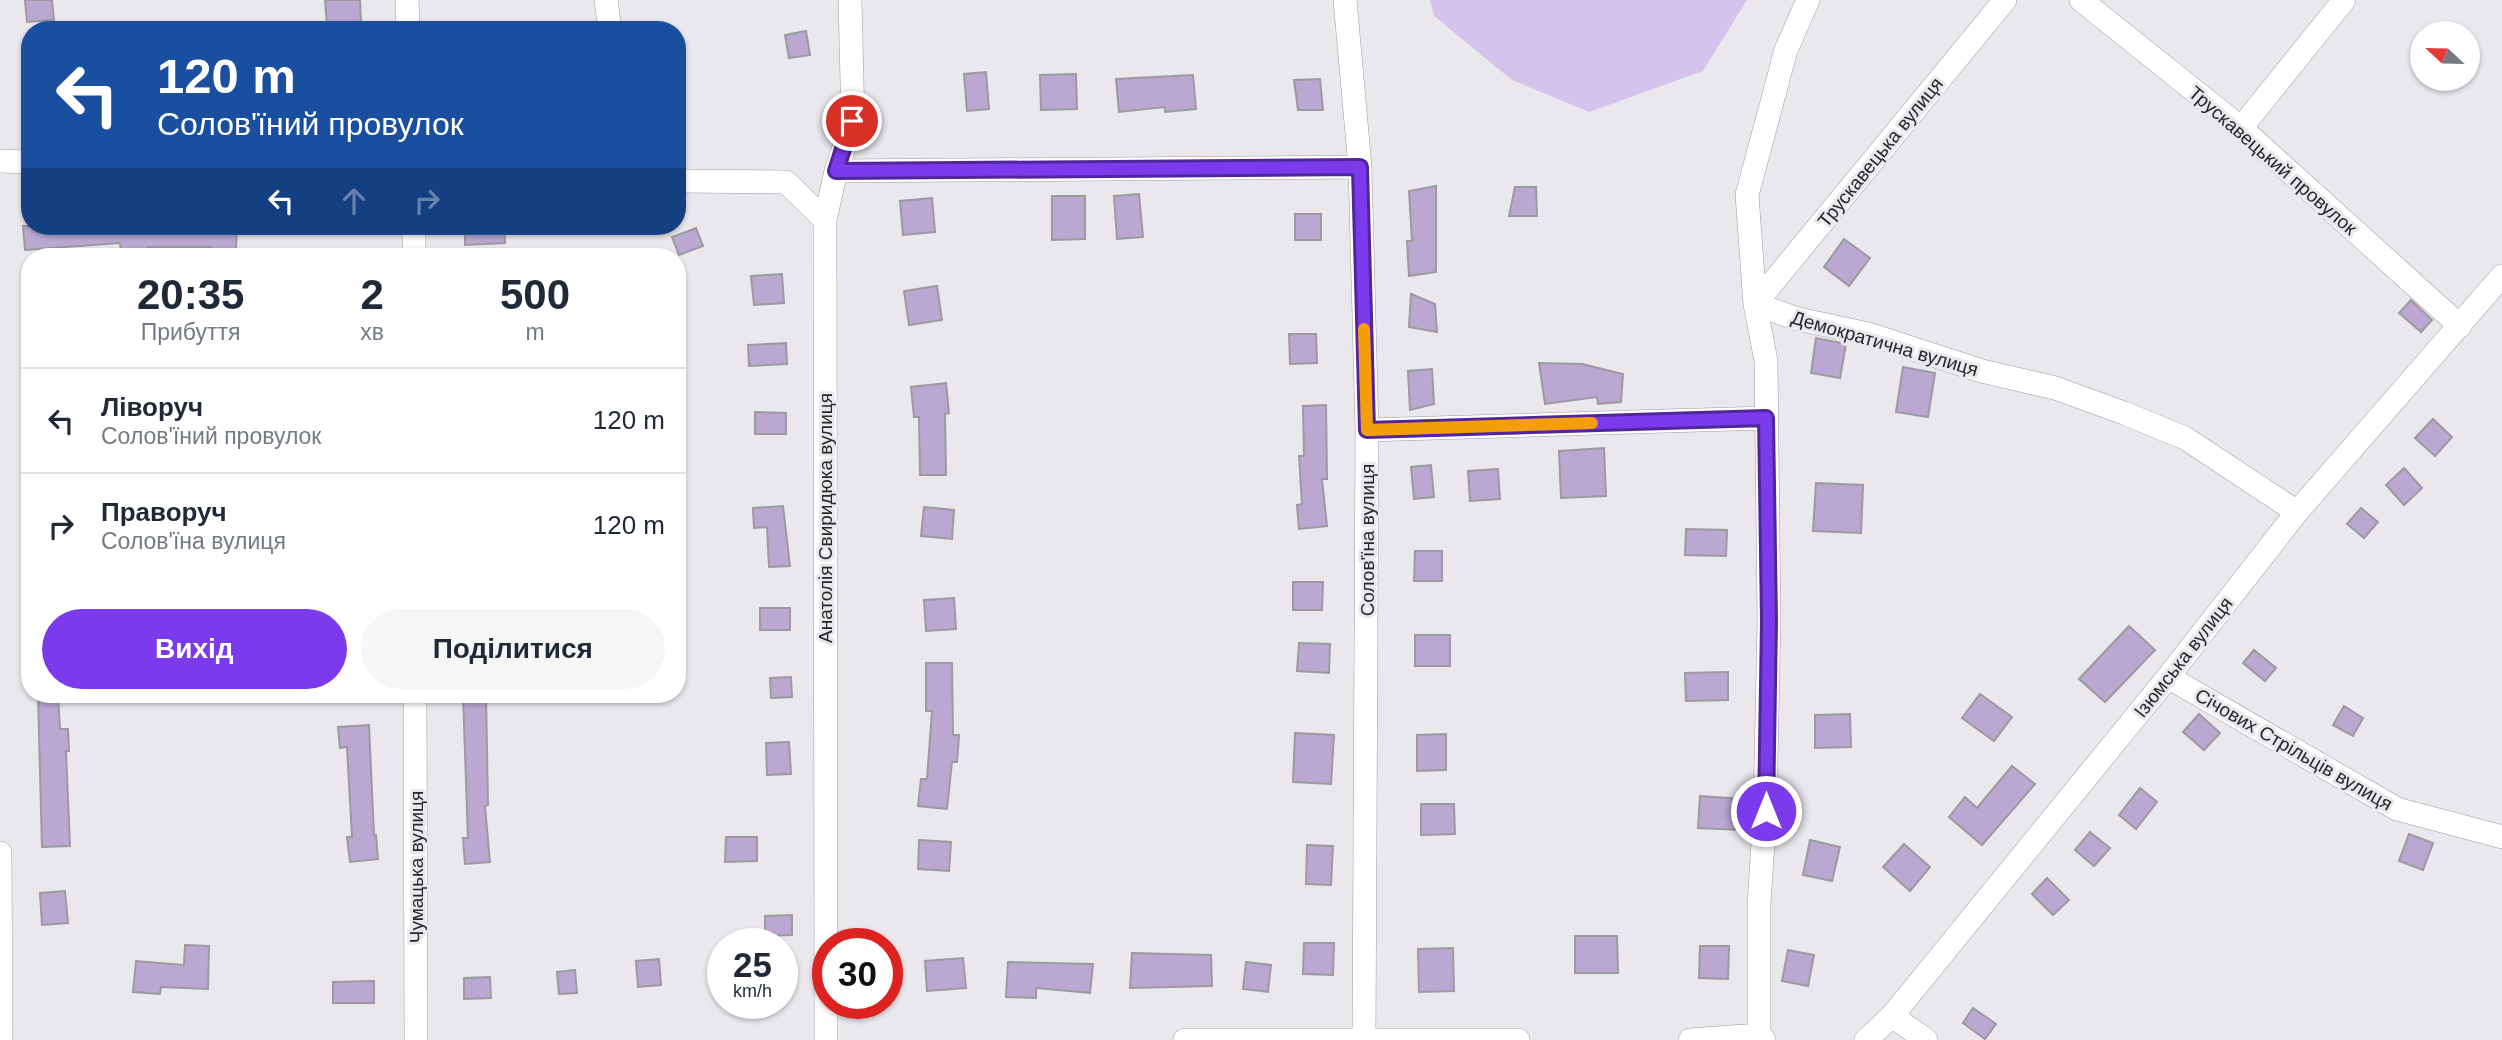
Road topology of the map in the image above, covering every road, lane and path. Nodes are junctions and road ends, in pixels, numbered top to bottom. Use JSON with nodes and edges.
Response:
{"nodes":[{"id":1,"x":407,"y":0,"type":"edge"},
{"id":2,"x":606,"y":0,"type":"edge"},
{"id":3,"x":850,"y":0,"type":"edge"},
{"id":4,"x":1345,"y":0,"type":"edge"},
{"id":5,"x":1808,"y":0,"type":"edge"},
{"id":6,"x":2005,"y":0,"type":"edge"},
{"id":7,"x":2081,"y":0,"type":"edge"},
{"id":8,"x":2344,"y":0,"type":"edge"},
{"id":9,"x":408,"y":21,"type":"edge"},
{"id":10,"x":609,"y":21,"type":"edge"},
{"id":11,"x":2241,"y":128,"type":"junction"},
{"id":12,"x":0,"y":162,"type":"edge"},
{"id":13,"x":21,"y":162,"type":"edge"},
{"id":14,"x":1360,"y":167,"type":"junction"},
{"id":15,"x":836,"y":171,"type":"junction"},
{"id":16,"x":686,"y":181,"type":"edge"},
{"id":17,"x":825,"y":220,"type":"junction"},
{"id":18,"x":2502,"y":275,"type":"edge"},
{"id":19,"x":1755,"y":304,"type":"junction"},
{"id":20,"x":2460,"y":326,"type":"junction"},
{"id":21,"x":1766,"y":418,"type":"junction"},
{"id":22,"x":1367,"y":430,"type":"junction"},
{"id":23,"x":2297,"y":512,"type":"junction"},
{"id":24,"x":2168,"y":677,"type":"junction"},
{"id":25,"x":415,"y":703,"type":"edge"},
{"id":26,"x":2502,"y":837,"type":"edge"},
{"id":27,"x":0,"y":853,"type":"edge"},
{"id":28,"x":1892,"y":1016,"type":"junction"},
{"id":29,"x":1364,"y":1038,"type":"edge"},
{"id":30,"x":1761,"y":1038,"type":"edge"},
{"id":31,"x":1,"y":1040,"type":"edge"},
{"id":32,"x":416,"y":1040,"type":"edge"},
{"id":33,"x":825,"y":1040,"type":"edge"},
{"id":34,"x":1185,"y":1040,"type":"edge"},
{"id":35,"x":1518,"y":1040,"type":"edge"},
{"id":36,"x":1689,"y":1040,"type":"edge"},
{"id":37,"x":1866,"y":1040,"type":"edge"},
{"id":38,"x":1926,"y":1040,"type":"edge"}],
"edges":[{"from":1,"to":9,"type":"street"},
{"from":2,"to":10,"type":"street"},
{"from":3,"to":15,"type":"street","name":"Анатолія Свиридюка вулиця"},
{"from":4,"to":14,"type":"street","name":"Солов'їна вулиця"},
{"from":5,"to":19,"type":"street"},
{"from":6,"to":19,"type":"street","name":"Трускавецька вулиця"},
{"from":7,"to":11,"type":"street","name":"Трускавецький провулок"},
{"from":8,"to":11,"type":"street"},
{"from":11,"to":20,"type":"street","name":"Трускавецький провулок"},
{"from":12,"to":13,"type":"street"},
{"from":14,"to":15,"type":"street"},
{"from":14,"to":22,"type":"street","name":"Солов'їна вулиця"},
{"from":15,"to":17,"type":"street","name":"Анатолія Свиридюка вулиця"},
{"from":16,"to":17,"type":"street"},
{"from":17,"to":33,"type":"street","name":"Анатолія Свиридюка вулиця"},
{"from":18,"to":20,"type":"street","name":"Ізюмська вулиця"},
{"from":19,"to":21,"type":"street"},
{"from":19,"to":23,"type":"street","name":"Демократична вулиця"},
{"from":20,"to":23,"type":"street","name":"Ізюмська вулиця"},
{"from":21,"to":22,"type":"street"},
{"from":21,"to":30,"type":"street"},
{"from":22,"to":29,"type":"street","name":"Солов'їна вулиця"},
{"from":23,"to":24,"type":"street","name":"Ізюмська вулиця"},
{"from":24,"to":26,"type":"street","name":"Січових Стрільців вулиця"},
{"from":24,"to":28,"type":"street","name":"Ізюмська вулиця"},
{"from":25,"to":32,"type":"street","name":"Чумацька вулиця"},
{"from":27,"to":31,"type":"street"},
{"from":28,"to":37,"type":"street","name":"Ізюмська вулиця"},
{"from":28,"to":38,"type":"street"},
{"from":29,"to":34,"type":"street"},
{"from":29,"to":35,"type":"street"},
{"from":30,"to":36,"type":"street"}]}
